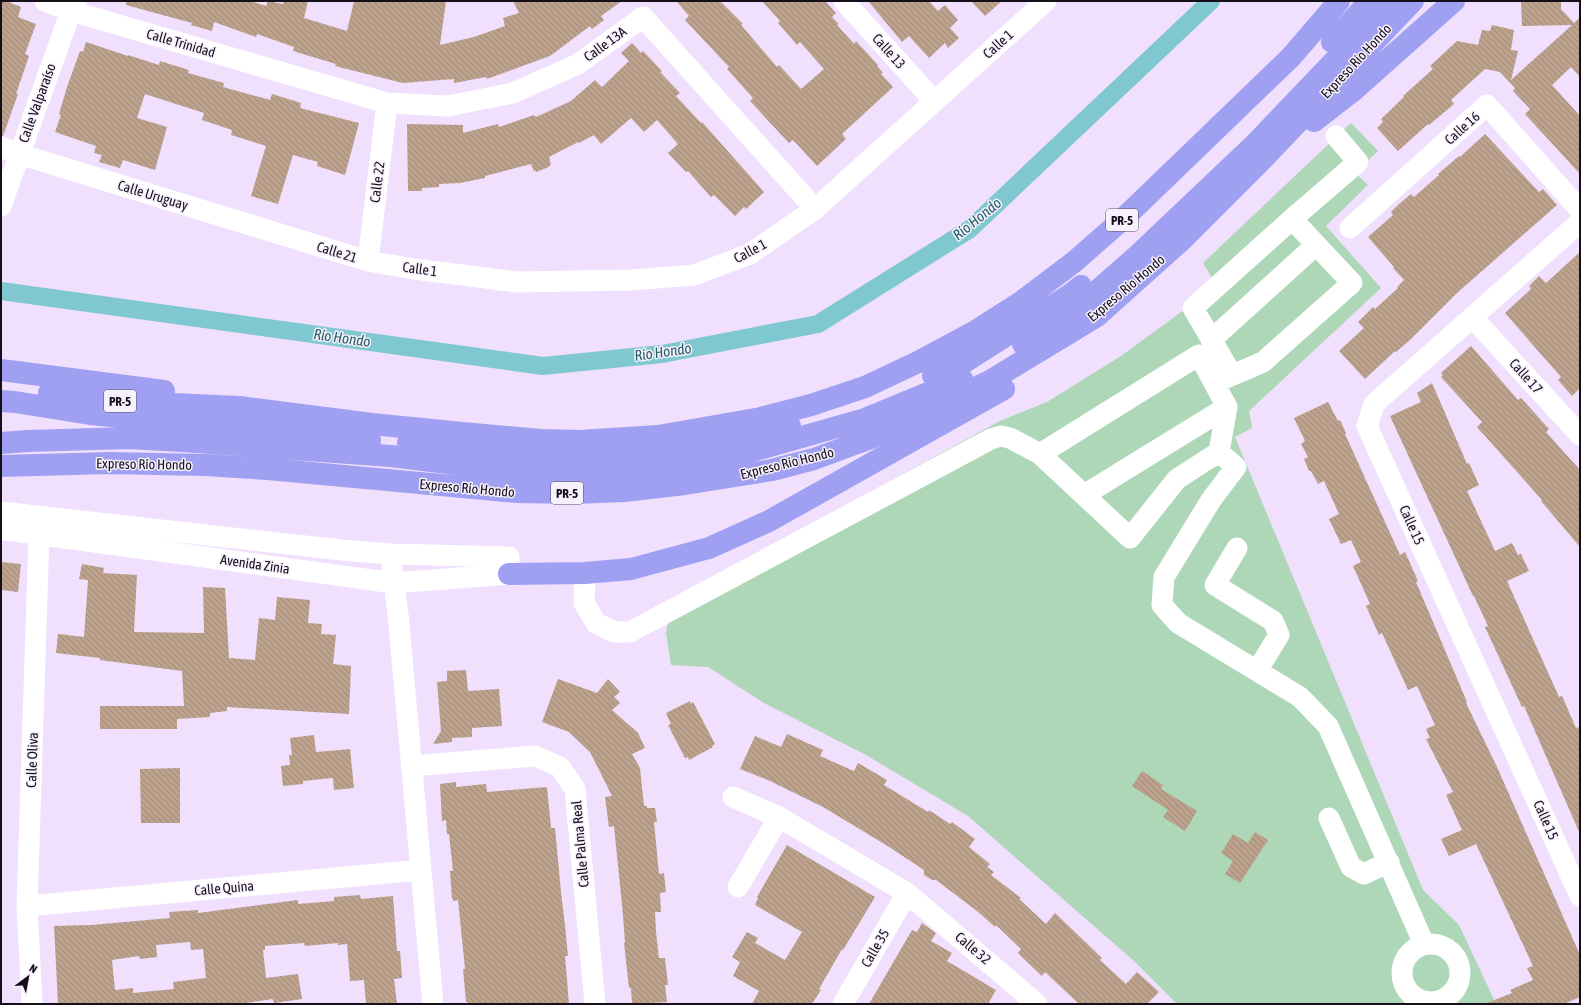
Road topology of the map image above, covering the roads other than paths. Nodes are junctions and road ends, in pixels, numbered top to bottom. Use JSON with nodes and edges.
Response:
{"nodes":[{"id":1,"x":45,"y":1,"type":"edge"},
{"id":2,"x":844,"y":1,"type":"edge"},
{"id":3,"x":1046,"y":1,"type":"edge"},
{"id":4,"x":1339,"y":1,"type":"edge"},
{"id":5,"x":1370,"y":1,"type":"edge"},
{"id":6,"x":1392,"y":1,"type":"edge"},
{"id":7,"x":1413,"y":1,"type":"edge"},
{"id":8,"x":1454,"y":1,"type":"edge"},
{"id":9,"x":74,"y":6,"type":"edge"},
{"id":10,"x":317,"y":82,"type":"joint"},
{"id":11,"x":934,"y":101,"type":"junction"},
{"id":12,"x":387,"y":103,"type":"junction"},
{"id":13,"x":1336,"y":136,"type":"dead end"},
{"id":14,"x":10,"y":151,"type":"edge"},
{"id":15,"x":1262,"y":160,"type":"junction"},
{"id":16,"x":1,"y":206,"type":"edge"},
{"id":17,"x":815,"y":209,"type":"junction"},
{"id":18,"x":1580,"y":210,"type":"edge"},
{"id":19,"x":1292,"y":219,"type":"junction"},
{"id":20,"x":1580,"y":222,"type":"edge"},
{"id":21,"x":1350,"y":228,"type":"dead end"},
{"id":22,"x":306,"y":242,"type":"joint"},
{"id":23,"x":1316,"y":245,"type":"junction"},
{"id":24,"x":368,"y":261,"type":"junction"},
{"id":25,"x":1097,"y":316,"type":"junction"},
{"id":26,"x":1472,"y":317,"type":"junction"},
{"id":27,"x":1211,"y":340,"type":"junction"},
{"id":28,"x":1,"y":370,"type":"edge"},
{"id":29,"x":1223,"y":379,"type":"junction"},
{"id":30,"x":1,"y":387,"type":"edge"},
{"id":31,"x":1,"y":401,"type":"edge"},
{"id":32,"x":239,"y":407,"type":"junction"},
{"id":33,"x":1227,"y":407,"type":"junction"},
{"id":34,"x":90,"y":414,"type":"junction"},
{"id":35,"x":1,"y":415,"type":"edge"},
{"id":36,"x":1,"y":430,"type":"edge"},
{"id":37,"x":1580,"y":435,"type":"edge"},
{"id":38,"x":128,"y":438,"type":"junction"},
{"id":39,"x":1,"y":444,"type":"edge"},
{"id":40,"x":1219,"y":452,"type":"junction"},
{"id":41,"x":1040,"y":454,"type":"junction"},
{"id":42,"x":1,"y":466,"type":"edge"},
{"id":43,"x":1084,"y":495,"type":"junction"},
{"id":44,"x":1,"y":512,"type":"edge"},
{"id":45,"x":40,"y":525,"type":"junction"},
{"id":46,"x":1,"y":530,"type":"edge"},
{"id":47,"x":1238,"y":548,"type":"dead end"},
{"id":48,"x":391,"y":554,"type":"junction"},
{"id":49,"x":509,"y":565,"type":"junction"},
{"id":50,"x":585,"y":574,"type":"junction"},
{"id":51,"x":394,"y":583,"type":"junction"},
{"id":52,"x":1257,"y":671,"type":"junction"},
{"id":53,"x":412,"y":766,"type":"junction"},
{"id":54,"x":733,"y":797,"type":"dead end"},
{"id":55,"x":778,"y":817,"type":"junction"},
{"id":56,"x":1329,"y":818,"type":"dead end"},
{"id":57,"x":1389,"y":862,"type":"junction"},
{"id":58,"x":421,"y":870,"type":"junction"},
{"id":59,"x":738,"y":887,"type":"dead end"},
{"id":60,"x":907,"y":893,"type":"junction"},
{"id":61,"x":1580,"y":896,"type":"edge"},
{"id":62,"x":27,"y":906,"type":"junction"},
{"id":63,"x":1424,"y":944,"type":"junction"},
{"id":64,"x":1026,"y":1000,"type":"edge"},
{"id":65,"x":1416,"y":1001,"type":"edge"},
{"id":66,"x":32,"y":1004,"type":"edge"},
{"id":67,"x":433,"y":1004,"type":"edge"},
{"id":68,"x":595,"y":1004,"type":"edge"},
{"id":69,"x":843,"y":1004,"type":"edge"}],
"edges":[{"from":1,"to":9,"type":"street","name":"Calle Trinidad"},
{"from":2,"to":11,"type":"street","name":"Calle 13"},
{"from":3,"to":11,"type":"street","name":"Calle 1"},
{"from":4,"to":32,"type":"highway","number":"PR-5"},
{"from":5,"to":34,"type":"highway"},
{"from":6,"to":38,"type":"highway"},
{"from":7,"to":15,"type":"highway","name":"Expreso Río Hondo","number":"PR-5"},
{"from":8,"to":15,"type":"highway"},
{"from":9,"to":10,"type":"street","name":"Calle Trinidad"},
{"from":9,"to":14,"type":"street","name":"Calle Valparaíso"},
{"from":10,"to":12,"type":"street","name":"Calle 13A"},
{"from":11,"to":17,"type":"street","name":"Calle 1"},
{"from":12,"to":17,"type":"street","name":"Calle 13A"},
{"from":12,"to":24,"type":"street","name":"Calle 22"},
{"from":13,"to":19,"type":"street"},
{"from":14,"to":16,"type":"street","name":"Calle Valparaíso"},
{"from":14,"to":22,"type":"street","name":"Calle Uruguay"},
{"from":15,"to":25,"type":"highway","name":"Expreso Río Hondo","number":"PR-5"},
{"from":17,"to":24,"type":"street","name":"Calle 1"},
{"from":18,"to":21,"type":"street","name":"Calle 16"},
{"from":19,"to":23,"type":"street"},
{"from":19,"to":27,"type":"street"},
{"from":20,"to":26,"type":"street","name":"Calle 15"},
{"from":22,"to":24,"type":"street","name":"Calle 21"},
{"from":23,"to":27,"type":"street"},
{"from":23,"to":29,"type":"street"},
{"from":25,"to":42,"type":"highway","name":"Expreso Río Hondo","number":"PR-5"},
{"from":25,"to":50,"type":"highway"},
{"from":26,"to":37,"type":"street","name":"Calle 17"},
{"from":26,"to":61,"type":"street","name":"Calle 15"},
{"from":27,"to":29,"type":"street"},
{"from":28,"to":32,"type":"highway"},
{"from":29,"to":33,"type":"street"},
{"from":29,"to":41,"type":"street"},
{"from":30,"to":32,"type":"highway","number":"PR-5"},
{"from":31,"to":34,"type":"highway"},
{"from":33,"to":40,"type":"street"},
{"from":33,"to":43,"type":"street"},
{"from":34,"to":35,"type":"highway"},
{"from":36,"to":38,"type":"highway"},
{"from":38,"to":39,"type":"highway"},
{"from":40,"to":43,"type":"street"},
{"from":40,"to":52,"type":"street"},
{"from":41,"to":43,"type":"street"},
{"from":41,"to":50,"type":"street"},
{"from":44,"to":45,"type":"street","name":"Avenida Zinia"},
{"from":45,"to":46,"type":"street","name":"Avenida Zinia"},
{"from":45,"to":48,"type":"street","name":"Avenida Zinia"},
{"from":45,"to":51,"type":"street","name":"Avenida Zinia"},
{"from":45,"to":62,"type":"street","name":"Calle Oliva"},
{"from":47,"to":52,"type":"street"},
{"from":48,"to":49,"type":"street","name":"Avenida Zinia"},
{"from":48,"to":51,"type":"street"},
{"from":49,"to":50,"type":"highway"},
{"from":49,"to":51,"type":"street","name":"Avenida Zinia"},
{"from":51,"to":53,"type":"street"},
{"from":52,"to":57,"type":"street"},
{"from":53,"to":58,"type":"street"},
{"from":53,"to":68,"type":"street","name":"Calle Palma Real"},
{"from":54,"to":55,"type":"street","name":"Calle 32"},
{"from":55,"to":59,"type":"street"},
{"from":55,"to":60,"type":"street","name":"Calle 32"},
{"from":56,"to":57,"type":"street"},
{"from":57,"to":63,"type":"street"},
{"from":58,"to":62,"type":"street","name":"Calle Quina"},
{"from":58,"to":67,"type":"street"},
{"from":60,"to":64,"type":"street","name":"Calle 32"},
{"from":60,"to":69,"type":"street","name":"Calle 35"},
{"from":62,"to":66,"type":"street","name":"Calle Oliva"},
{"from":63,"to":65,"type":"street"},
{"from":63,"to":65,"type":"street"}]}
